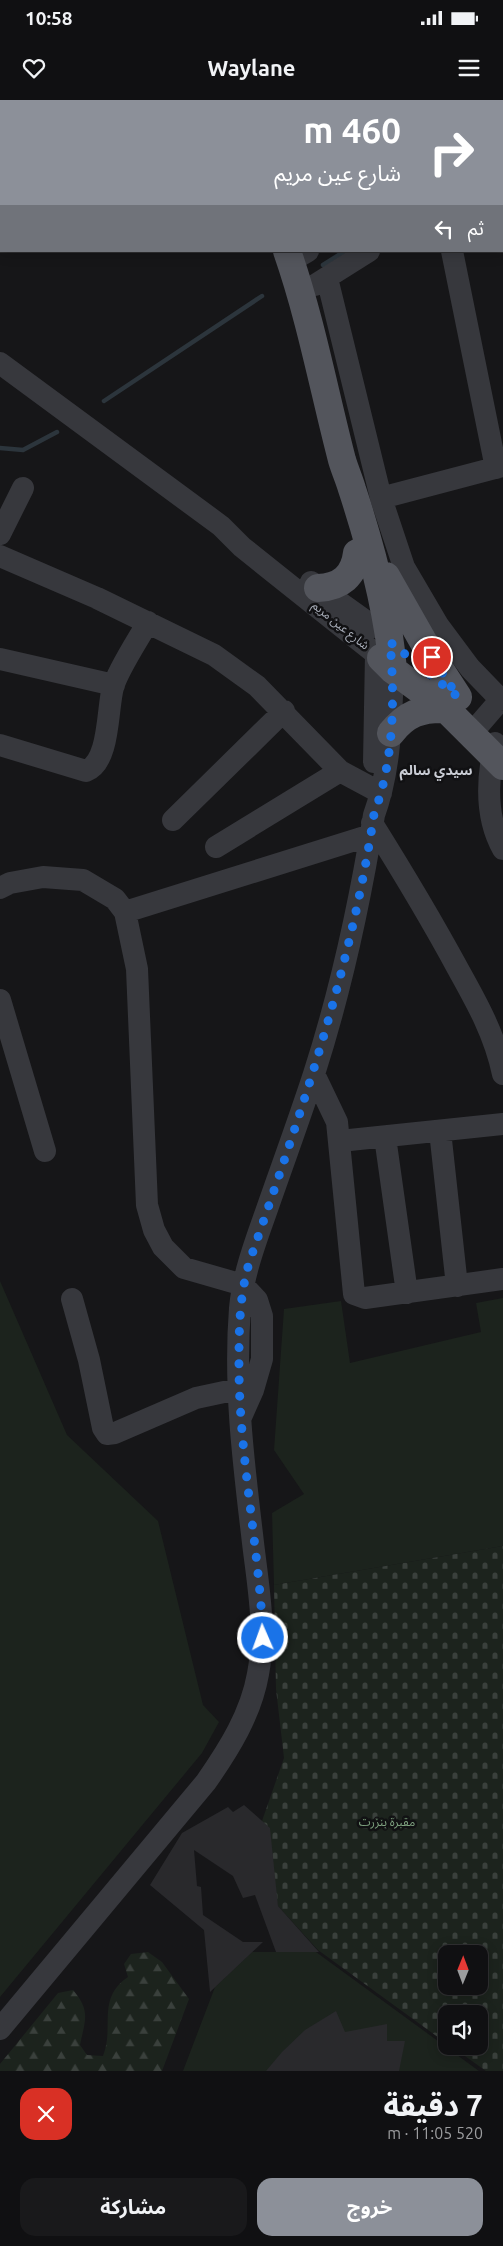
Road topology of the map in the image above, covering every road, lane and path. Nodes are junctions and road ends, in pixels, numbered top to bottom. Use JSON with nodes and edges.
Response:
{"nodes":[{"id":1,"x":367,"y":252,"type":"edge"},
{"id":2,"x":452,"y":252,"type":"edge"},
{"id":3,"x":295,"y":255,"type":"edge"},
{"id":4,"x":327,"y":278,"type":"junction"},
{"id":5,"x":301,"y":293,"type":"junction"},
{"id":6,"x":0,"y":363,"type":"edge"},
{"id":7,"x":500,"y":467,"type":"edge"},
{"id":8,"x":23,"y":488,"type":"dead end"},
{"id":9,"x":381,"y":498,"type":"junction"},
{"id":10,"x":221,"y":526,"type":"junction"},
{"id":11,"x":0,"y":534,"type":"edge"},
{"id":12,"x":361,"y":543,"type":"junction"},
{"id":13,"x":0,"y":556,"type":"edge"},
{"id":14,"x":318,"y":588,"type":"junction"},
{"id":15,"x":330,"y":616,"type":"junction"},
{"id":16,"x":148,"y":622,"type":"junction"},
{"id":17,"x":383,"y":648,"type":"junction"},
{"id":18,"x":0,"y":659,"type":"edge"},
{"id":19,"x":114,"y":686,"type":"junction"},
{"id":20,"x":502,"y":698,"type":"edge"},
{"id":21,"x":376,"y":699,"type":"junction"},
{"id":22,"x":452,"y":703,"type":"junction"},
{"id":23,"x":284,"y":711,"type":"junction"},
{"id":24,"x":390,"y":733,"type":"junction"},
{"id":25,"x":0,"y":745,"type":"edge"},
{"id":26,"x":491,"y":746,"type":"edge"},
{"id":27,"x":340,"y":770,"type":"junction"},
{"id":28,"x":377,"y":791,"type":"junction"},
{"id":29,"x":172,"y":820,"type":"dead end"},
{"id":30,"x":372,"y":824,"type":"junction"},
{"id":31,"x":216,"y":847,"type":"dead end"},
{"id":32,"x":503,"y":849,"type":"edge"},
{"id":33,"x":0,"y":888,"type":"edge"},
{"id":34,"x":125,"y":912,"type":"junction"},
{"id":35,"x":0,"y":1000,"type":"edge"},
{"id":36,"x":314,"y":1074,"type":"junction"},
{"id":37,"x":503,"y":1074,"type":"edge"},
{"id":38,"x":503,"y":1124,"type":"edge"},
{"id":39,"x":440,"y":1131,"type":"junction"},
{"id":40,"x":385,"y":1137,"type":"junction"},
{"id":41,"x":340,"y":1141,"type":"junction"},
{"id":42,"x":45,"y":1150,"type":"dead end"},
{"id":43,"x":503,"y":1279,"type":"edge"},
{"id":44,"x":243,"y":1285,"type":"junction"},
{"id":45,"x":458,"y":1286,"type":"junction"},
{"id":46,"x":407,"y":1293,"type":"junction"},
{"id":47,"x":72,"y":1298,"type":"dead end"},
{"id":48,"x":238,"y":1389,"type":"junction"},
{"id":49,"x":240,"y":1419,"type":"junction"},
{"id":50,"x":0,"y":2029,"type":"edge"}],
"edges":[{"from":1,"to":4,"type":"street"},
{"from":2,"to":7,"type":"street"},
{"from":3,"to":5,"type":"main road"},
{"from":4,"to":5,"type":"street"},
{"from":4,"to":9,"type":"street"},
{"from":5,"to":12,"type":"main road"},
{"from":6,"to":10,"type":"street","name":"شارع عين مريم"},
{"from":7,"to":9,"type":"street"},
{"from":8,"to":11,"type":"street"},
{"from":9,"to":20,"type":"street"},
{"from":10,"to":14,"type":"street","name":"شارع عين مريم"},
{"from":10,"to":15,"type":"street","name":"شارع عين مريم"},
{"from":12,"to":14,"type":"main road"},
{"from":12,"to":17,"type":"main road"},
{"from":12,"to":22,"type":"main road"},
{"from":13,"to":16,"type":"street"},
{"from":14,"to":17,"type":"street","name":"شارع عين مريم"},
{"from":15,"to":17,"type":"street","name":"شارع عين مريم"},
{"from":15,"to":21,"type":"street"},
{"from":16,"to":19,"type":"street"},
{"from":16,"to":23,"type":"street"},
{"from":17,"to":21,"type":"street"},
{"from":17,"to":22,"type":"main road","name":"شارع عين مريم"},
{"from":17,"to":24,"type":"street"},
{"from":18,"to":19,"type":"street"},
{"from":19,"to":25,"type":"street"},
{"from":20,"to":26,"type":"street"},
{"from":21,"to":28,"type":"street"},
{"from":22,"to":24,"type":"main road"},
{"from":22,"to":26,"type":"main road","name":"شارع عين مريم"},
{"from":23,"to":27,"type":"street"},
{"from":23,"to":29,"type":"street"},
{"from":24,"to":28,"type":"street"},
{"from":26,"to":32,"type":"street"},
{"from":27,"to":28,"type":"street"},
{"from":27,"to":31,"type":"street"},
{"from":28,"to":30,"type":"street"},
{"from":30,"to":34,"type":"street"},
{"from":30,"to":36,"type":"street"},
{"from":30,"to":37,"type":"street"},
{"from":33,"to":34,"type":"street"},
{"from":34,"to":44,"type":"street"},
{"from":35,"to":42,"type":"street"},
{"from":36,"to":41,"type":"street"},
{"from":36,"to":44,"type":"street"},
{"from":38,"to":39,"type":"street"},
{"from":39,"to":40,"type":"street"},
{"from":39,"to":45,"type":"street"},
{"from":40,"to":41,"type":"street"},
{"from":40,"to":46,"type":"street"},
{"from":41,"to":46,"type":"street"},
{"from":43,"to":45,"type":"street"},
{"from":44,"to":48,"type":"street"},
{"from":44,"to":49,"type":"street"},
{"from":45,"to":46,"type":"street"},
{"from":47,"to":48,"type":"street"},
{"from":48,"to":49,"type":"street"},
{"from":49,"to":50,"type":"street"}]}
